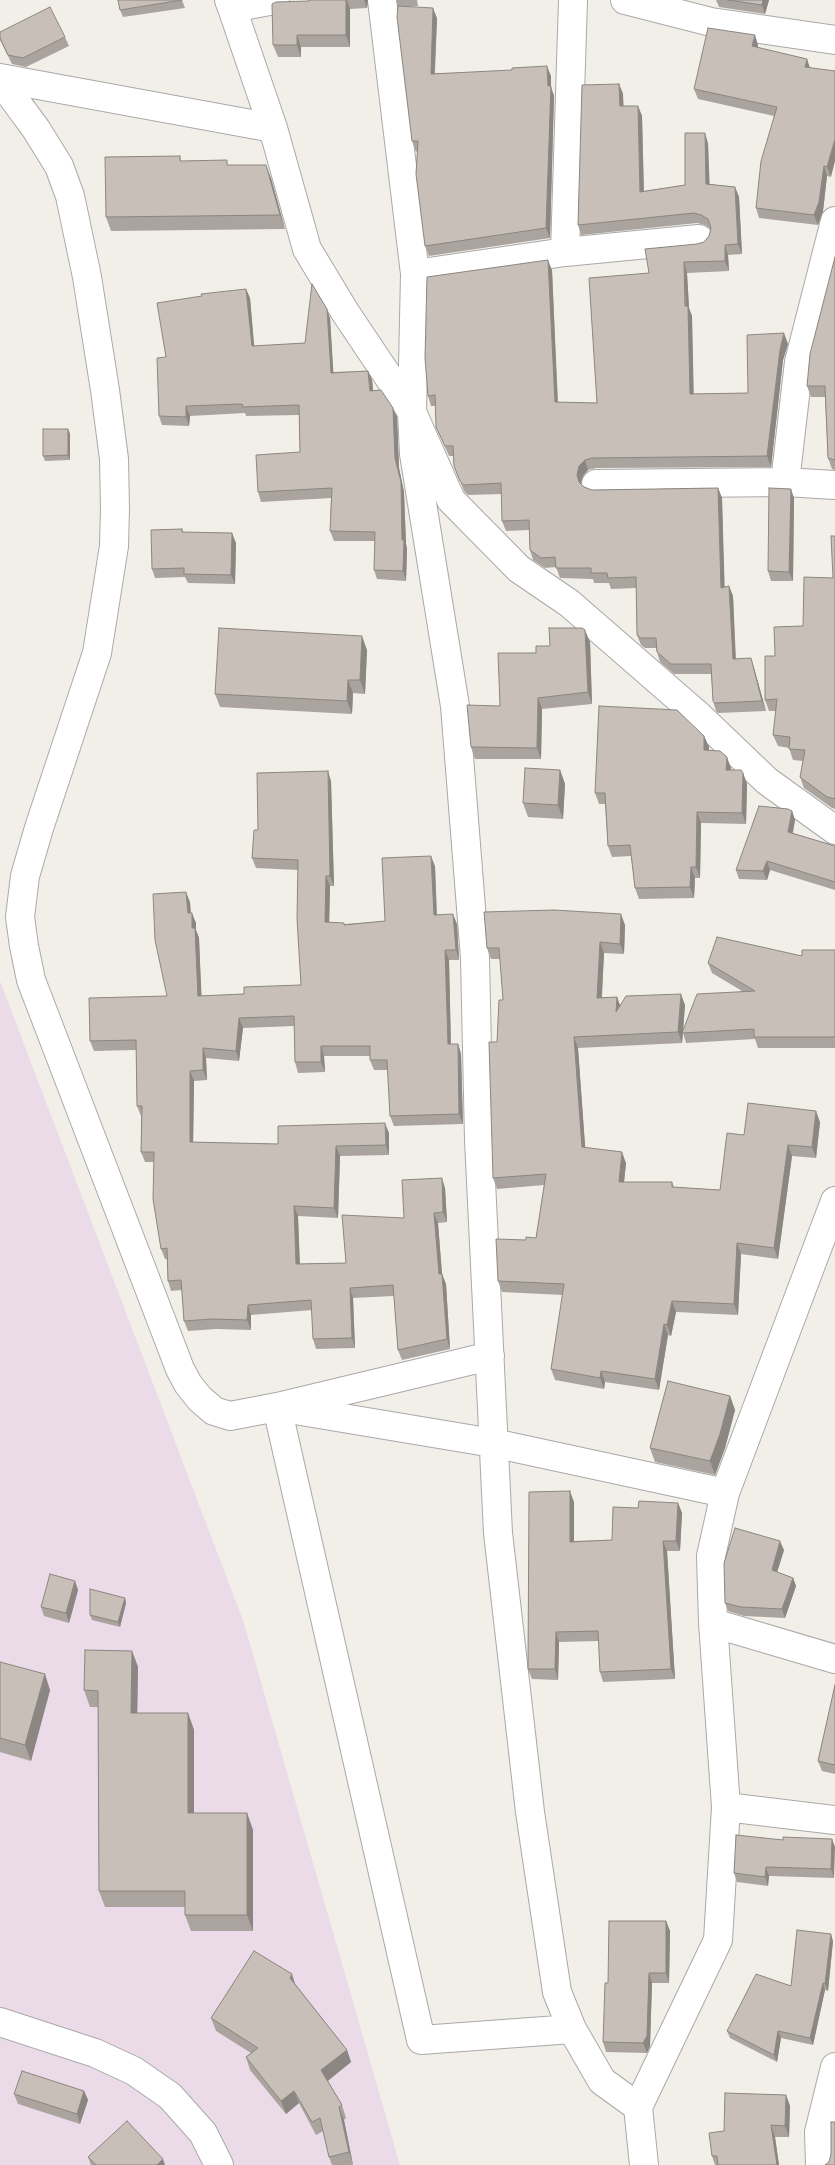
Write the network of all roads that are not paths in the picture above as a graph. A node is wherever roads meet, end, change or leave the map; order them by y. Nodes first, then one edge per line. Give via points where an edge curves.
1 (275, 0) edge
2 (382, 0) edge
3 (573, 0) edge
4 (625, 0) edge
5 (230, 4) edge
6 (713, 11) edge
7 (835, 40) edge
8 (0, 79) edge
9 (273, 128) junction
10 (835, 221) edge
11 (699, 239) dead end
12 (565, 252) junction
13 (415, 274) junction
14 (412, 412) junction
15 (785, 482) junction
16 (596, 484) dead end
17 (835, 485) edge
18 (835, 830) edge
19 (10, 913) edge
20 (835, 1201) edge
21 (490, 1356) junction
22 (278, 1407) junction
23 (493, 1442) junction
24 (725, 1493) junction
25 (713, 1623) junction
26 (835, 1658) edge
27 (726, 1807) junction
28 (835, 1820) edge
29 (0, 2022) edge
30 (572, 2029) junction
31 (835, 2067) edge
32 (638, 2107) junction
33 (219, 2165) edge
34 (644, 2165) edge
35 (820, 2165) edge

1 - 5 street
2 - 13 street
3 - 12 street
4 - 6 street
5 - 9 street
6 - 7 street
8 - 9 street
8 - 19 street via 59,166 70,196 105,390 114,459 115,509 114,546 97,653
9 - 14 street via 307,249
10 - 15 street via 798,362
11 - 12 street
12 - 13 street
13 - 14 street
14 - 18 street via 451,500 519,569 568,603 699,716 767,781
14 - 21 street via 414,454 455,706 475,958 479,1140
15 - 16 street
15 - 17 street
19 - 22 street via 31,980 188,1384 214,1411 230,1416
20 - 24 street
21 - 22 street
21 - 23 street
22 - 23 street
22 - 30 street via 421,2040
23 - 24 street
23 - 30 street via 498,1533 530,1812 557,1992
24 - 25 street via 711,1556
25 - 26 street
25 - 27 street
27 - 28 street
27 - 32 street via 718,1940
29 - 33 street via 95,2053 134,2071 176,2102 203,2133
30 - 32 street via 602,2081
31 - 35 street via 820,2132
32 - 34 street

